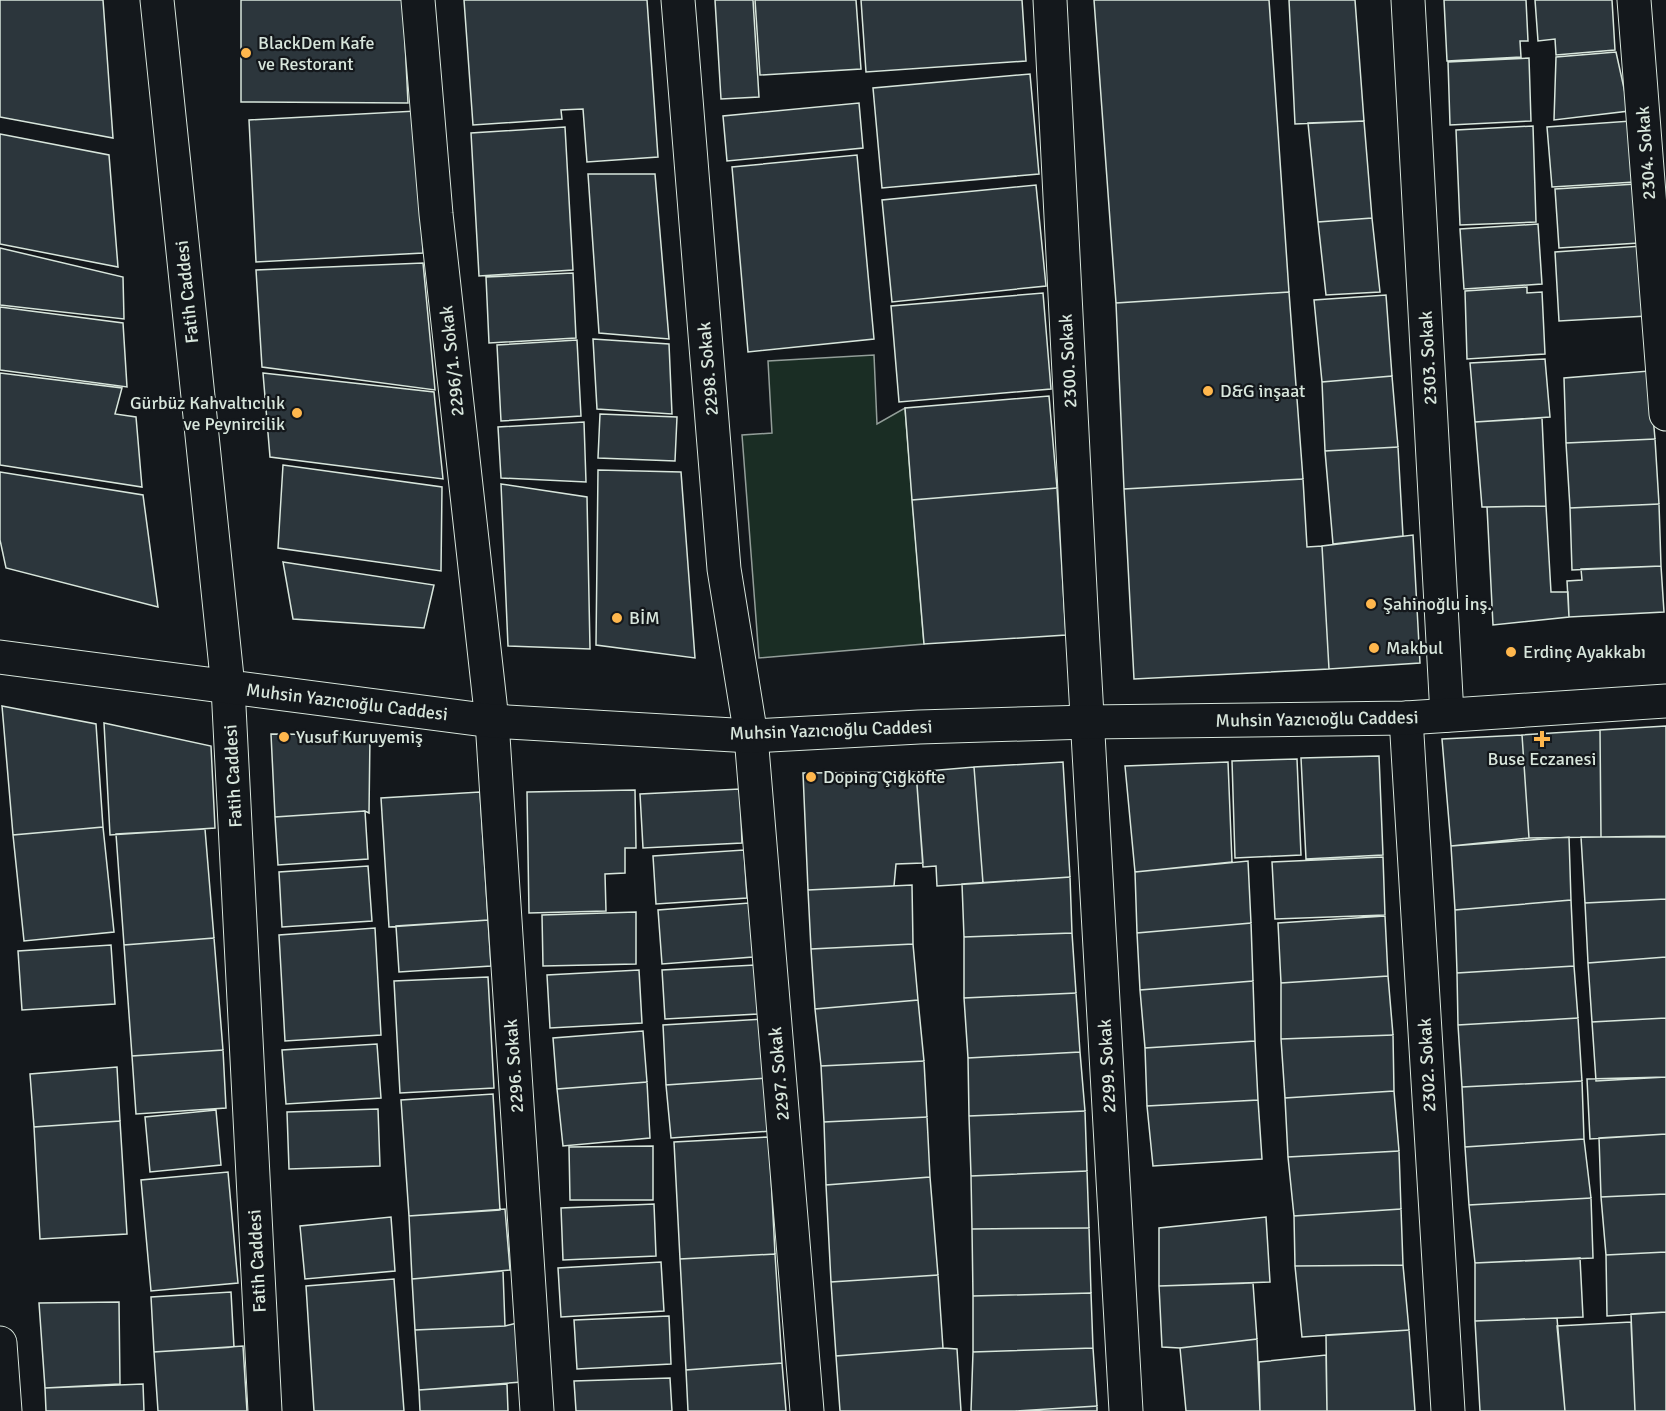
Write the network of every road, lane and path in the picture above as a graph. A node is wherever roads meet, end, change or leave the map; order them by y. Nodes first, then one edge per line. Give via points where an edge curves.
1 (157, 0) edge
2 (418, 0) edge
3 (678, 0) edge
4 (1050, 0) edge
5 (1408, 0) edge
6 (1634, 0) edge
7 (1666, 414) edge
8 (0, 657) edge
9 (228, 687) junction
10 (1666, 701) edge
11 (1447, 715) junction
12 (1406, 718) junction
13 (492, 721) junction
14 (1088, 722) junction
15 (751, 736) junction
16 (0, 1343) edge
17 (4, 1411) edge
18 (265, 1411) edge
19 (537, 1411) edge
20 (807, 1411) edge
21 (1126, 1411) edge
22 (1448, 1411) edge

1 - 9 street, Fatih Caddesi
2 - 13 street, 2296/1. Sokak via 436,214
3 - 15 street, 2298. Sokak via 724,569
4 - 14 street, 2300. Sokak
5 - 11 street, 2303. Sokak
6 - 7 street, 2304. Sokak
8 - 9 street, Muhsin Yazıcıoğlu Caddesi
9 - 13 street, Muhsin Yazıcıoğlu Caddesi
9 - 18 street, Fatih Caddesi
10 - 11 street, Muhsin Yazıcıoğlu Caddesi
11 - 12 street, Muhsin Yazıcıoğlu Caddesi
12 - 14 street, Muhsin Yazıcıoğlu Caddesi
12 - 22 street, 2302. Sokak
13 - 15 street, Muhsin Yazıcıoğlu Caddesi
13 - 19 street, 2296. Sokak
14 - 15 street, Muhsin Yazıcıoğlu Caddesi
14 - 21 street, 2299. Sokak
15 - 20 street, 2297. Sokak
16 - 17 street

